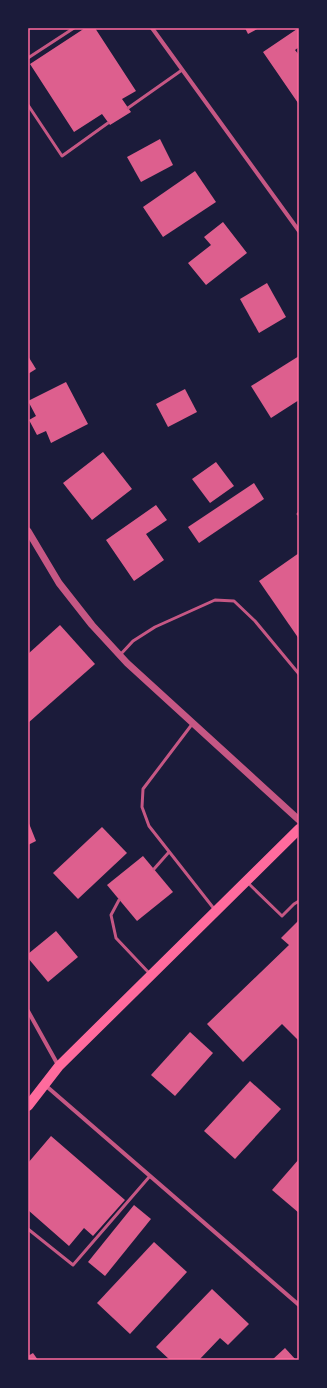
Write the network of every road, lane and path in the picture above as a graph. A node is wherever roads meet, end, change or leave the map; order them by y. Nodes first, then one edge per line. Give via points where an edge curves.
1 (74, 28) edge
2 (152, 28) edge
3 (28, 58) edge
4 (182, 70) junction
5 (28, 105) edge
6 (128, 108) dead end
7 (108, 123) dead end
8 (299, 231) edge
9 (28, 531) edge
10 (120, 655) junction
11 (299, 674) edge
12 (193, 723) junction
13 (299, 820) edge
14 (299, 829) edge
15 (169, 852) junction
16 (154, 869) dead end
17 (246, 881) junction
18 (119, 900) dead end
19 (299, 901) edge
20 (216, 911) junction
21 (151, 975) junction
22 (28, 1012) edge
23 (59, 1066) junction
24 (44, 1085) junction
25 (28, 1106) edge
26 (150, 1176) junction
27 (28, 1229) edge
28 (299, 1305) edge

1 - 3 lane
2 - 4 street
4 - 6 lane
4 - 8 street
5 - 7 lane via 62,156
9 - 10 street via 59,583
10 - 11 lane via 133,642 155,627 215,600 234,601 255,621
10 - 12 street
12 - 13 street
12 - 15 lane via 143,789 142,807 149,826
14 - 17 main road
15 - 16 lane
15 - 20 lane
17 - 19 lane via 282,916
17 - 20 main road
18 - 21 lane via 111,915 116,938
20 - 21 main road
21 - 23 main road
22 - 23 street
23 - 24 main road
24 - 25 main road
24 - 26 street
26 - 27 lane via 73,1266
26 - 28 street

